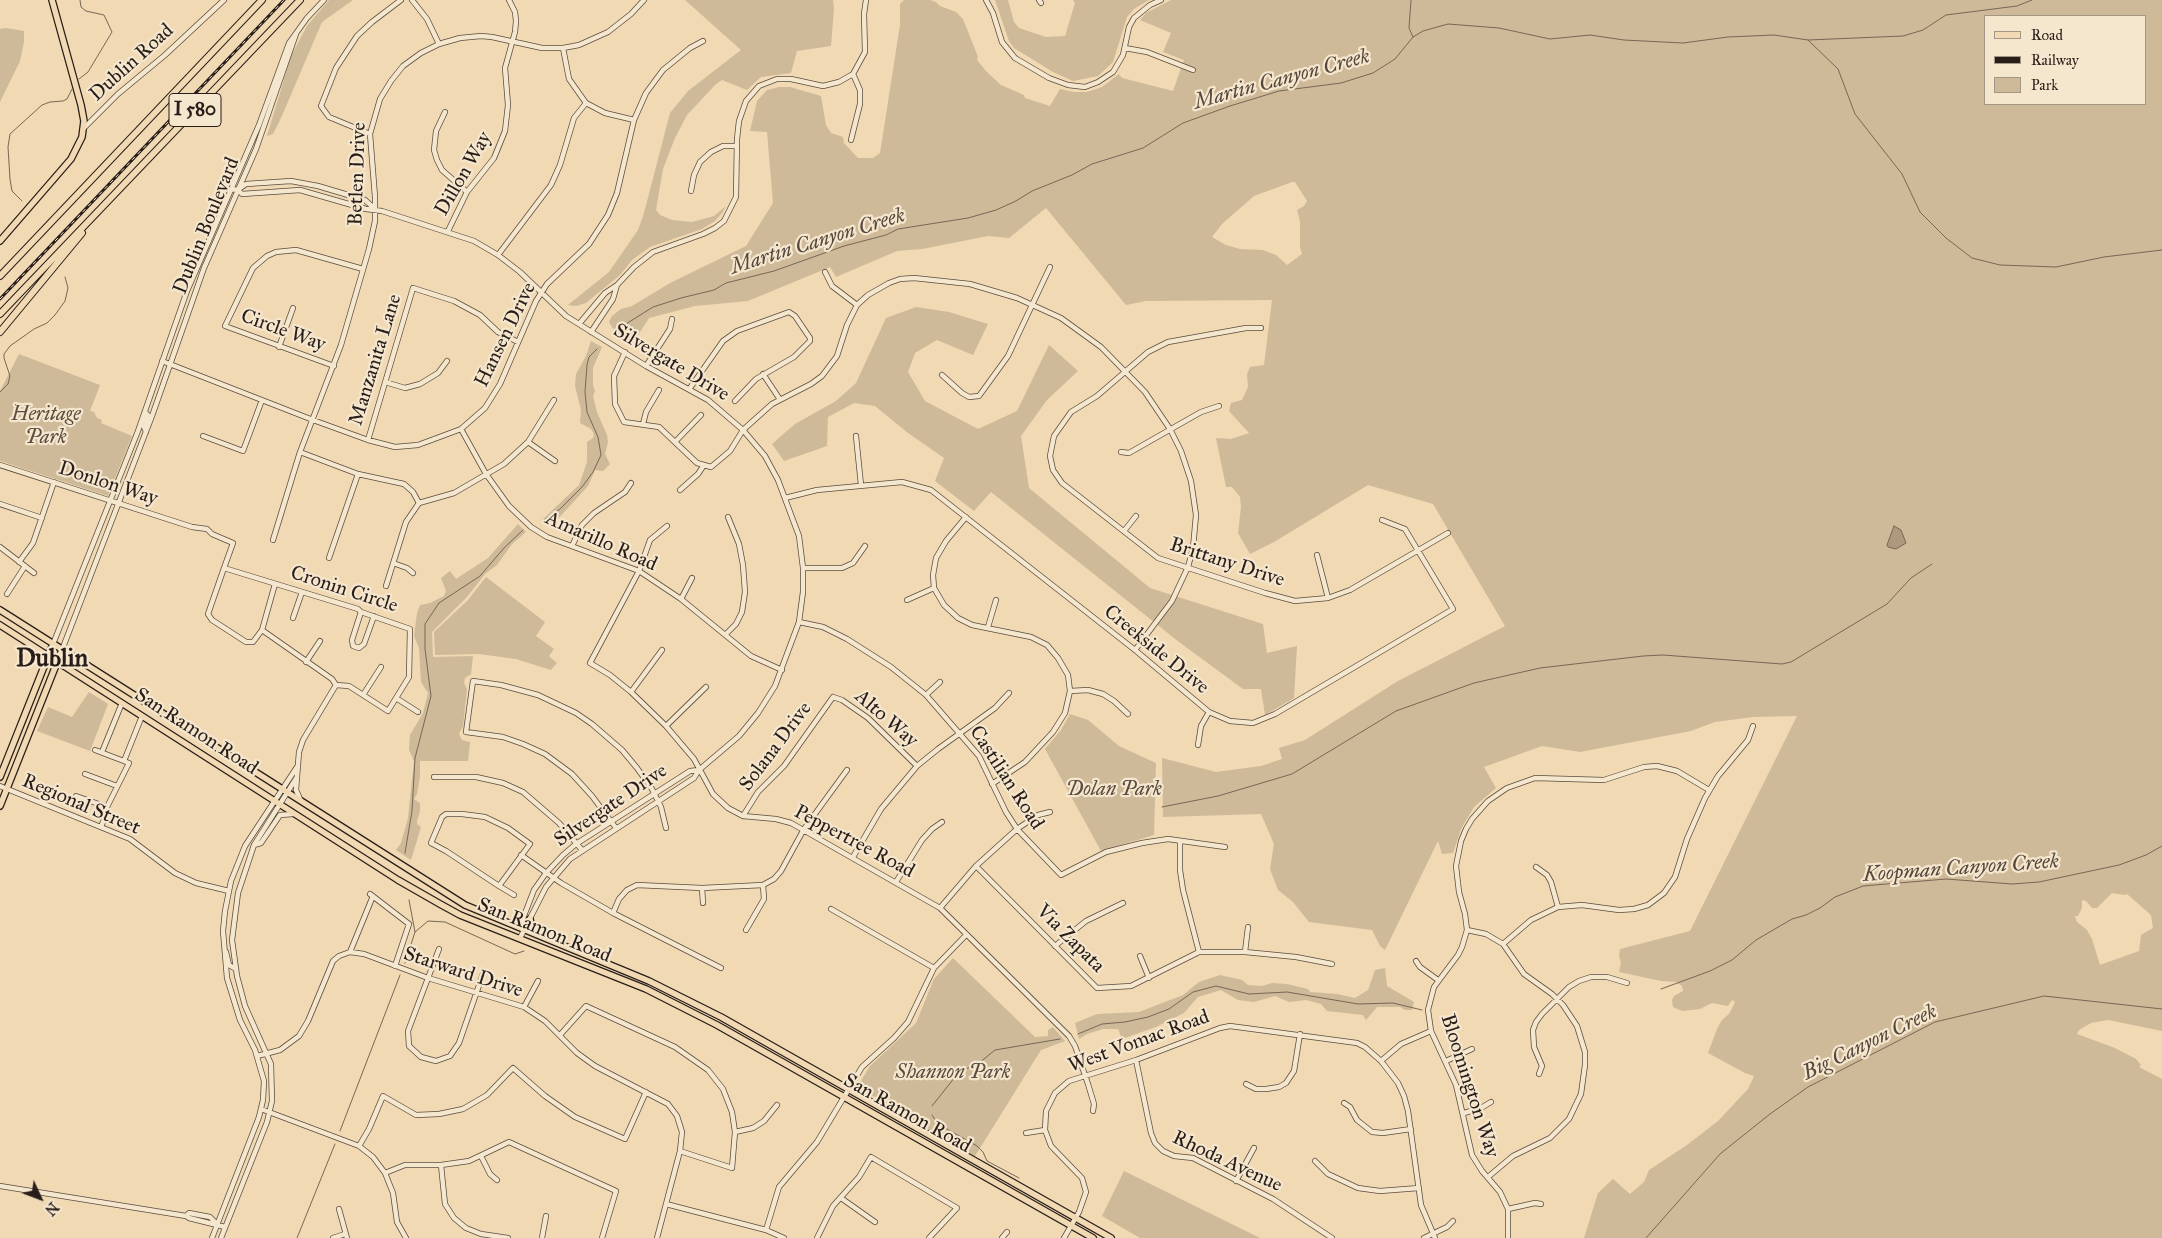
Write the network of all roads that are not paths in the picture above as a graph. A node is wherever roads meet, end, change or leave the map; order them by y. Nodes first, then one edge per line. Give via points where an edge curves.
1 (52, 0) edge
2 (224, 0) edge
3 (262, 0) edge
4 (300, 0) edge
5 (324, 0) edge
6 (401, 0) edge
7 (412, 0) edge
8 (509, 0) edge
9 (866, 0) edge
10 (986, 0) edge
11 (1161, 0) edge
12 (642, 1) edge
13 (296, 33) junction
14 (703, 41) dead end
15 (512, 42) junction
16 (439, 44) junction
17 (563, 48) junction
18 (1125, 48) junction
19 (1194, 70) dead end
20 (853, 74) junction
21 (586, 103) junction
22 (445, 112) dead end
23 (634, 120) junction
24 (83, 129) junction
25 (370, 134) junction
26 (851, 140) dead end
27 (736, 146) junction
28 (231, 189) junction
29 (238, 190) junction
30 (691, 190) dead end
31 (467, 192) junction
32 (375, 209) junction
33 (90, 221) junction
34 (448, 232) junction
35 (0, 240) edge
36 (498, 255) junction
37 (1050, 267) dead end
38 (363, 269) junction
39 (825, 272) dead end
40 (0, 276) edge
41 (618, 286) junction
42 (542, 293) junction
43 (857, 305) junction
44 (1034, 305) junction
45 (293, 308) dead end
46 (0, 314) edge
47 (672, 319) dead end
48 (579, 324) junction
49 (1261, 328) dead end
50 (0, 332) edge
51 (591, 332) junction
52 (518, 342) junction
53 (279, 346) junction
54 (624, 352) junction
55 (162, 361) junction
56 (448, 361) dead end
57 (171, 364) junction
58 (334, 366) junction
59 (646, 366) junction
60 (1127, 371) junction
61 (763, 374) junction
62 (942, 375) dead end
63 (385, 382) junction
64 (690, 388) junction
65 (659, 390) dead end
66 (779, 398) junction
67 (262, 400) junction
68 (554, 400) dead end
69 (735, 401) dead end
70 (1219, 406) dead end
71 (145, 412) junction
72 (701, 415) dead end
73 (313, 420) junction
74 (643, 424) junction
75 (461, 429) junction
76 (1170, 429) junction
77 (743, 430) junction
78 (146, 432) junction
79 (203, 436) dead end
80 (856, 436) dead end
81 (368, 440) junction
82 (528, 442) junction
83 (675, 442) junction
84 (300, 452) junction
85 (1121, 452) dead end
86 (555, 461) dead end
87 (0, 465) edge
88 (704, 465) junction
89 (358, 474) junction
90 (486, 474) junction
91 (54, 482) junction
92 (631, 483) dead end
93 (861, 485) junction
94 (680, 490) dead end
95 (785, 498) junction
96 (111, 500) junction
97 (118, 503) junction
98 (419, 503) junction
99 (0, 504) edge
100 (1136, 516) dead end
101 (728, 517) dead end
102 (42, 518) junction
103 (966, 518) junction
104 (1382, 520) dead end
105 (667, 526) dead end
106 (1124, 531) junction
107 (1448, 534) dead end
108 (273, 540) dead end
109 (572, 546) junction
110 (865, 546) dead end
111 (0, 547) edge
112 (1418, 551) junction
113 (1317, 555) dead end
114 (329, 558) dead end
115 (20, 562) junction
116 (393, 563) junction
117 (25, 566) junction
118 (1188, 567) junction
119 (224, 568) junction
120 (803, 568) junction
121 (639, 571) junction
122 (34, 573) dead end
123 (413, 574) dead end
124 (692, 578) dead end
125 (275, 584) junction
126 (386, 586) dead end
127 (934, 588) junction
128 (302, 592) junction
129 (7, 594) dead end
130 (1328, 598) junction
131 (681, 599) junction
132 (906, 600) dead end
133 (996, 600) dead end
134 (0, 610) edge
135 (361, 612) junction
136 (374, 616) junction
137 (293, 618) dead end
138 (799, 622) junction
139 (0, 625) edge
140 (988, 627) junction
141 (262, 630) junction
142 (725, 635) junction
143 (320, 641) dead end
144 (53, 644) junction
145 (62, 650) junction
146 (662, 650) dead end
147 (1135, 650) junction
148 (48, 656) junction
149 (57, 662) junction
150 (306, 662) junction
151 (381, 667) dead end
152 (782, 670) junction
153 (940, 682) dead end
154 (336, 685) junction
155 (706, 687) dead end
156 (832, 691) dead end
157 (1070, 691) junction
158 (631, 692) junction
159 (1009, 694) dead end
160 (363, 695) junction
161 (926, 696) junction
162 (834, 697) junction
163 (396, 698) junction
164 (122, 703) junction
165 (418, 712) dead end
166 (1210, 712) junction
167 (1128, 714) dead end
168 (142, 716) junction
169 (666, 726) junction
170 (1752, 726) dead end
171 (960, 733) junction
172 (1198, 745) dead end
173 (95, 750) dead end
174 (102, 752) junction
175 (124, 761) junction
176 (917, 766) junction
177 (297, 768) junction
178 (699, 770) junction
179 (847, 770) dead end
180 (85, 774) dead end
181 (0, 777) edge
182 (297, 777) junction
183 (434, 777) dead end
184 (992, 784) junction
185 (0, 786) edge
186 (117, 786) junction
187 (7, 789) junction
188 (1709, 790) junction
189 (284, 792) junction
190 (654, 794) junction
191 (76, 796) dead end
192 (658, 801) junction
193 (277, 802) junction
194 (301, 803) junction
195 (0, 806) edge
196 (107, 807) junction
197 (1050, 812) dead end
198 (294, 814) junction
199 (743, 816) junction
200 (611, 821) junction
201 (942, 822) dead end
202 (101, 827) junction
203 (616, 828) junction
204 (666, 828) dead end
205 (804, 829) junction
206 (1017, 829) junction
207 (1180, 841) junction
208 (576, 844) junction
209 (254, 845) junction
210 (1225, 847) dead end
211 (582, 850) junction
212 (521, 855) junction
213 (853, 857) junction
214 (976, 866) junction
215 (1536, 867) dead end
216 (546, 873) junction
217 (553, 878) junction
218 (896, 882) junction
219 (763, 885) junction
220 (499, 886) junction
221 (702, 888) junction
222 (229, 891) junction
223 (514, 895) dead end
224 (703, 903) dead end
225 (1123, 903) dead end
226 (1558, 907) junction
227 (940, 908) junction
228 (832, 909) dead end
229 (613, 913) junction
230 (530, 919) junction
231 (1248, 927) dead end
232 (523, 930) junction
233 (746, 930) dead end
234 (1467, 930) junction
235 (536, 934) junction
236 (966, 935) junction
237 (520, 938) junction
238 (1503, 944) junction
239 (223, 946) junction
240 (1055, 946) junction
241 (439, 949) dead end
242 (350, 952) junction
243 (1199, 952) junction
244 (1245, 952) junction
245 (1140, 956) dead end
246 (1416, 961) dead end
247 (1332, 964) dead end
248 (395, 966) junction
249 (721, 968) dead end
250 (934, 968) junction
251 (236, 969) junction
252 (484, 971) dead end
253 (428, 978) junction
254 (1149, 978) junction
255 (1438, 980) junction
256 (538, 981) dead end
257 (1627, 983) dead end
258 (475, 994) junction
259 (1557, 999) junction
260 (524, 1007) junction
261 (1431, 1031) junction
262 (1300, 1034) junction
263 (560, 1036) junction
264 (1472, 1049) dead end
265 (267, 1054) junction
266 (257, 1056) junction
267 (1136, 1060) junction
268 (1382, 1061) junction
269 (1446, 1061) junction
270 (1539, 1074) dead end
271 (1085, 1076) junction
272 (1246, 1084) dead end
273 (847, 1090) junction
274 (646, 1092) junction
275 (843, 1097) junction
276 (1344, 1102) dead end
277 (1491, 1102) dead end
278 (777, 1105) dead end
279 (260, 1109) junction
280 (1093, 1111) dead end
281 (269, 1112) junction
282 (1464, 1113) junction
283 (1411, 1129) junction
284 (1045, 1130) junction
285 (735, 1132) junction
286 (1026, 1133) dead end
287 (359, 1146) junction
288 (1254, 1148) dead end
289 (680, 1151) junction
290 (481, 1156) junction
291 (1315, 1161) dead end
292 (441, 1165) junction
293 (385, 1173) junction
294 (1488, 1177) junction
295 (497, 1180) dead end
296 (1236, 1181) junction
297 (0, 1186) edge
298 (1419, 1188) junction
299 (841, 1198) junction
300 (666, 1204) junction
301 (1541, 1204) dead end
302 (339, 1209) dead end
303 (1508, 1209) junction
304 (546, 1216) dead end
305 (1076, 1218) junction
306 (1453, 1221) dead end
307 (876, 1222) dead end
308 (217, 1224) junction
309 (1071, 1226) junction
310 (225, 1227) junction
311 (766, 1230) junction
312 (1007, 1232) dead end
313 (346, 1236) edge
314 (1434, 1236) edge
315 (212, 1238) edge
316 (221, 1238) edge
317 (334, 1238) edge
318 (406, 1238) edge
319 (508, 1238) edge
320 (542, 1238) edge
321 (602, 1238) edge
322 (657, 1238) edge
323 (784, 1238) edge
324 (817, 1238) edge
325 (928, 1238) edge
326 (1002, 1238) edge
327 (1064, 1238) edge
328 (1093, 1238) edge
329 (1111, 1238) edge
330 (1332, 1238) edge
331 (1424, 1238) edge
332 (1508, 1238) edge

1 - 24 main road via 81,105
2 - 24 street, Dublin Road
3 - 40 highway, I 580
4 - 33 highway, I 580
5 - 13 street, Dublin Boulevard
6 - 25 street via 357,36 336,68 320,106 329,117
7 - 16 street via 427,19
8 - 15 street, Dillon Way via 516,22
9 - 20 street via 865,52
10 - 18 street via 1002,42 1015,58 1068,85 1085,87 1103,79 1117,66
11 - 18 street via 1134,18
12 - 17 street, Betlen Drive via 608,32 596,39
13 - 28 street, Dublin Boulevard via 289,43
13 - 29 street, Dublin Boulevard via 267,120
14 - 23 street, Hansen Drive via 690,48 654,80
15 - 16 street, Betlen Drive via 481,36
15 - 17 street, Betlen Drive
15 - 31 street, Dillon Way via 505,68 508,104 501,143 489,166
16 - 25 street, Betlen Drive via 412,59 391,81 380,99
17 - 21 street via 569,79
18 - 19 street via 1147,52
20 - 26 street via 860,90 860,104
20 - 27 street via 828,86 782,78 760,86 744,105
21 - 23 street via 605,113
21 - 36 street via 574,118 551,186
22 - 31 street via 434,140 437,160 442,170
23 - 42 street, Hansen Drive via 617,193 608,215 589,244 557,272
24 - 35 main road via 74,156
25 - 32 street, Betlen Drive
27 - 30 street via 723,146 700,162
27 - 41 street via 736,197 724,221 703,234 653,252
28 - 29 street, Silvergate Drive
28 - 55 street, Dublin Boulevard via 187,291
29 - 32 street, Silvergate Drive via 242,194 300,190
29 - 32 street, Silvergate Drive via 246,184 291,181 365,200
29 - 57 street, Dublin Boulevard via 204,268
31 - 34 street, Dillon Way
32 - 34 street, Silvergate Drive
32 - 38 street, Betlen Drive
33 - 46 highway, I 580
33 - 50 highway via 69,251
34 - 36 street, Silvergate Drive
36 - 42 street, Silvergate Drive
37 - 44 street
38 - 53 street, Circle Way via 296,250 276,252 259,261 249,274 224,326
38 - 58 street, Betlen Drive
39 - 43 street via 832,286
41 - 48 street via 605,293
41 - 51 street
42 - 48 street, Silvergate Drive
42 - 52 street, Hansen Drive
43 - 44 street via 880,287 900,279 914,278 970,284
43 - 66 street via 837,356 826,371 811,384
44 - 60 street via 1085,334
44 - 62 street via 1008,356 979,396 969,397
45 - 53 street
47 - 59 street via 670,329
48 - 51 street, Silvergate Drive
49 - 60 street, Brittany Drive via 1168,342 1148,352
51 - 54 street, Silvergate Drive
52 - 63 street, Manzanita Lane via 454,301 413,288
52 - 75 street, Hansen Drive via 500,384 485,408
53 - 58 street, Circle Way
54 - 59 street, Silvergate Drive
54 - 74 street via 614,376 615,404 624,422
55 - 57 street, Hansen Drive
55 - 71 street, Dublin Boulevard
56 - 63 street via 438,373 420,384 405,388
57 - 67 street, Hansen Drive
57 - 78 street, Dublin Boulevard
58 - 73 street, Betlen Drive
59 - 64 street, Silvergate Drive
60 - 76 street
60 - 106 street, Brittany Drive via 1071,412 1054,436 1050,456 1053,470 1062,483
61 - 64 street via 794,357 810,342 795,316 789,312 737,332 723,341
61 - 66 street
61 - 69 street
63 - 81 street, Manzanita Lane
64 - 77 street, Silvergate Drive
65 - 74 street
66 - 77 street
67 - 73 street, Hansen Drive
67 - 79 street via 243,451
68 - 82 street
70 - 76 street
71 - 78 street, Dublin Boulevard via 148,415 144,427
71 - 96 street, Dublin Boulevard
72 - 83 street
73 - 81 street, Hansen Drive
73 - 84 street, Betlen Drive
74 - 83 street via 659,427
75 - 81 street, Hansen Drive via 418,445 395,447
75 - 90 street, Amarillo Road
76 - 85 street via 1129,453
76 - 118 street via 1186,464 1194,498 1194,533
77 - 88 street via 730,451 711,467
77 - 95 street, Silvergate Drive via 765,456
78 - 97 street, Dublin Boulevard
80 - 93 street
82 - 86 street
82 - 90 street via 504,464
83 - 88 street via 697,463
84 - 89 street
84 - 108 street, Betlen Drive
87 - 91 street, Donlon Way
88 - 94 street
89 - 98 street via 404,484
89 - 114 street
90 - 98 street via 454,493
90 - 109 street, Amarillo Road via 509,506 531,527
91 - 96 street, Donlon Way
91 - 102 street
92 - 109 street via 625,492 582,525
93 - 95 street, Creekside Drive
93 - 103 street, Creekside Drive via 902,482 931,490
95 - 120 street, Silvergate Drive via 799,536
96 - 97 street, Donlon Way
96 - 144 street, Dublin Boulevard
97 - 119 street, Donlon Way via 207,529 233,543
97 - 145 street, Dublin Boulevard
98 - 116 street via 406,522
99 - 102 street
100 - 106 street
101 - 142 street via 739,544 745,592 742,612
102 - 115 street via 33,543
103 - 127 street via 936,558
103 - 147 street, Creekside Drive
104 - 112 street via 1405,529
105 - 121 street via 650,540
106 - 118 street, Brittany Drive via 1158,558
107 - 112 street, Brittany Drive
109 - 121 street, Amarillo Road
110 - 120 street via 854,563 842,568
111 - 115 street
112 - 130 street, Brittany Drive via 1350,590
112 - 166 street, Creekside Drive via 1453,609 1275,714 1253,723 1230,721
113 - 130 street
115 - 117 street
116 - 123 street
116 - 126 street
117 - 122 street
117 - 129 street
118 - 130 street, Brittany Drive via 1281,598 1296,601
118 - 147 street via 1172,601
119 - 125 street, Cronin Circle
119 - 141 street via 208,614 246,642 253,642
120 - 138 street, Silvergate Drive
121 - 131 street, Amarillo Road
121 - 158 street, Peppertree Road via 590,663
124 - 131 street
125 - 128 street, Cronin Circle
125 - 141 street
127 - 132 street
127 - 140 street via 944,605 958,618 972,625
128 - 135 street, Cronin Circle
128 - 137 street
131 - 142 street, Amarillo Road
133 - 140 street
134 - 144 main road, San Ramon Road
135 - 136 street, Cronin Circle
135 - 136 street via 352,640 353,646 359,648 364,644
136 - 163 street, Cronin Circle via 410,629 409,677
138 - 152 street, Silvergate Drive
138 - 161 street, Castilian Road via 823,627 847,639 891,667
139 - 148 main road, San Ramon Road
140 - 157 street via 1047,644 1068,676
141 - 150 street
142 - 152 street, Amarillo Road via 751,656
143 - 150 street
144 - 145 main road, San Ramon Road
144 - 148 main road, Dublin Boulevard
145 - 149 main road, Dublin Boulevard
145 - 189 main road, San Ramon Road
146 - 158 street
147 - 166 street, Creekside Drive
148 - 149 main road, San Ramon Road
148 - 181 main road, Dublin Boulevard
149 - 164 main road, San Ramon Road
149 - 187 main road, Dublin Boulevard
150 - 154 street
151 - 160 street
152 - 178 street, Silvergate Drive via 767,700 748,726
153 - 161 street
154 - 160 street via 349,686
154 - 177 street via 303,740
155 - 169 street
156 - 162 street
157 - 167 street via 1088,690 1103,694
157 - 184 street via 1065,713 1053,732 1025,762
158 - 169 street, Peppertree Road
159 - 171 street
160 - 163 street via 388,711
161 - 171 street, Castilian Road
162 - 176 street, Alto Way via 868,718
162 - 199 street, Solana Drive via 784,766 758,792
163 - 165 street
164 - 168 main road, San Ramon Road
164 - 174 street
166 - 172 street via 1202,726
168 - 175 street
168 - 193 main road, San Ramon Road
169 - 178 street, Peppertree Road
170 - 188 street via 1748,740
171 - 176 street
171 - 184 street, Castilian Road via 978,756
173 - 174 street
174 - 175 street
175 - 186 street via 129,763
176 - 213 street via 881,809
177 - 182 street
177 - 189 street
178 - 190 street, Silvergate Drive via 690,771
178 - 192 street, Silvergate Drive via 694,778
178 - 199 street, Peppertree Road via 713,794
179 - 205 street
180 - 186 street
182 - 189 street
182 - 194 street via 296,790
183 - 208 street via 476,777 504,783 523,792 543,808
184 - 206 street, Castilian Road
185 - 187 street, Regional Street
186 - 196 street
187 - 195 main road, Dublin Boulevard
187 - 202 street, Regional Street
188 - 226 street via 1687,839 1675,877 1657,900 1634,909 1582,905
188 - 234 street, Bloomington Way via 1677,771 1657,766 1604,780 1534,778 1507,788 1472,818 1461,841 1456,866
189 - 193 street
189 - 194 main road, San Ramon Road
190 - 192 street
190 - 200 street, Silvergate Drive
190 - 200 street via 630,758 576,713 538,695 473,681 466,732 503,737 545,754 572,774
191 - 196 street
192 - 203 street, Silvergate Drive
192 - 204 street
193 - 198 main road, San Ramon Road
193 - 209 street
193 - 222 street via 246,846
194 - 232 main road, San Ramon Road via 456,900
196 - 202 street
197 - 206 street via 1038,815
198 - 209 street via 280,815 261,843
198 - 237 main road, San Ramon Road via 460,915
199 - 205 street, Peppertree Road via 776,819
200 - 203 street
200 - 208 street, Silvergate Drive
201 - 218 street via 922,840
202 - 222 street, Regional Street via 130,839 175,873 196,883
203 - 211 street, Silvergate Drive
205 - 213 street, Peppertree Road
205 - 219 street via 781,871
206 - 207 street, Castilian Road via 1061,874 1106,852 1142,843
206 - 214 street
207 - 210 street
207 - 243 street via 1183,890
208 - 211 street
208 - 216 street, Silvergate Drive
209 - 251 street via 245,866 234,916 232,940
211 - 217 street, Silvergate Drive
212 - 216 street
212 - 220 street
212 - 220 street via 530,844 508,828 485,817 462,814 442,817 432,843
213 - 218 street, Peppertree Road
214 - 227 street
214 - 240 street, Via Zapata
215 - 226 street via 1551,882
216 - 217 street
216 - 232 street, Silvergate Drive via 531,898 522,921
217 - 229 street
217 - 230 street, Silvergate Drive
218 - 227 street, Peppertree Road
219 - 221 street
219 - 233 street via 764,899
220 - 223 street
221 - 224 street
221 - 229 street via 637,885 627,890
222 - 239 street
225 - 240 street via 1086,922
226 - 238 street via 1531,920
227 - 236 street, Peppertree Road
228 - 250 street
229 - 249 street
230 - 232 street, Silvergate Drive
230 - 235 main road, San Ramon Road
231 - 244 street
232 - 235 main road, San Ramon Road
232 - 237 street, Silvergate Drive
234 - 238 street via 1486,934
234 - 255 street, Bloomington Way via 1458,956
235 - 273 main road, San Ramon Road via 649,981 720,1017
236 - 250 street
236 - 271 street, Peppertree Road via 1069,1036
237 - 275 main road, San Ramon Road via 646,989 717,1025
238 - 259 street via 1524,974
239 - 251 street via 229,965
239 - 266 street via 230,991
240 - 254 street, Via Zapata via 1098,988 1131,986
241 - 253 street
242 - 248 street, Starward Drive
242 - 248 street via 372,895 409,924
242 - 265 street via 333,961 302,1032 284,1047
243 - 244 street, Via Zapata
243 - 254 street, Via Zapata
244 - 247 street, Via Zapata
245 - 254 street
246 - 255 street
248 - 253 street, Starward Drive
250 - 273 street via 908,1022 862,1066
251 - 265 street via 241,997
252 - 258 street
253 - 258 street, Starward Drive
253 - 258 street via 408,1031 409,1046 421,1057 436,1061 450,1056 459,1043
255 - 261 street, Bloomington Way via 1429,1003
256 - 260 street
257 - 259 street via 1607,977 1591,977 1569,987
258 - 260 street, Starward Drive
259 - 270 street via 1536,1022 1533,1030 1534,1048 1542,1066
259 - 294 street via 1577,1026 1585,1052 1584,1079 1576,1106 1560,1130 1541,1144 1513,1156
260 - 263 street, Starward Drive
261 - 268 street via 1401,1044
261 - 269 street, Bloomington Way
262 - 267 street, West Vomac Road via 1230,1026
262 - 268 street, West Vomac Road via 1357,1043
262 - 272 street via 1294,1071 1286,1083 1266,1089
263 - 274 street, Starward Drive via 595,1066
263 - 285 street via 586,1006 675,1047 708,1070 723,1089
264 - 269 street
265 - 266 street
265 - 281 street via 272,1084
266 - 279 street via 264,1080
267 - 271 street, West Vomac Road
267 - 296 street, Rhoda Avenue via 1155,1143 1163,1151 1193,1158
268 - 283 street, West Vomac Road via 1404,1096
269 - 282 street, Bloomington Way
271 - 280 street, Peppertree Road via 1094,1104
271 - 284 street, West Vomac Road via 1069,1081 1055,1093 1046,1111
273 - 275 street
273 - 305 main road, San Ramon Road
274 - 287 street via 625,1139 575,1117 513,1068 488,1095 463,1109 440,1114 416,1115 383,1096
274 - 289 street, Starward Drive via 668,1104 677,1116 682,1132
275 - 309 main road, San Ramon Road
275 - 311 street via 817,1142 779,1187
276 - 283 street via 1357,1120 1372,1132
277 - 282 street
278 - 285 street via 764,1121
279 - 281 street
279 - 308 street
281 - 287 street
281 - 310 street
282 - 294 street, Bloomington Way via 1474,1161
283 - 298 street, West Vomac Road
284 - 286 street
284 - 305 street via 1051,1146 1082,1178 1085,1186 1085,1199
285 - 289 street via 732,1168
287 - 293 street
288 - 296 street
289 - 300 street, Starward Drive
290 - 292 street
290 - 295 street
290 - 321 street via 510,1142 616,1192
291 - 298 street via 1328,1174 1358,1188 1380,1191
292 - 293 street via 405,1165
292 - 319 street via 445,1204 454,1218 481,1234
293 - 318 street via 393,1193 397,1222
294 - 303 street, Bloomington Way
296 - 330 street, Rhoda Avenue via 1273,1199
297 - 308 street via 186,1216 190,1213 210,1217
298 - 314 street, West Vomac Road via 1421,1205
299 - 307 street
299 - 324 street
299 - 325 street via 871,1157 957,1208
300 - 311 street
300 - 322 street, Starward Drive
301 - 303 street
302 - 313 street
303 - 332 street, Bloomington Way
304 - 320 street
305 - 309 street
305 - 329 main road, San Ramon Road
306 - 314 street
308 - 310 street
308 - 315 street
309 - 327 street
309 - 328 main road, San Ramon Road
310 - 316 street
311 - 323 street
312 - 326 street
313 - 317 street
314 - 331 street

